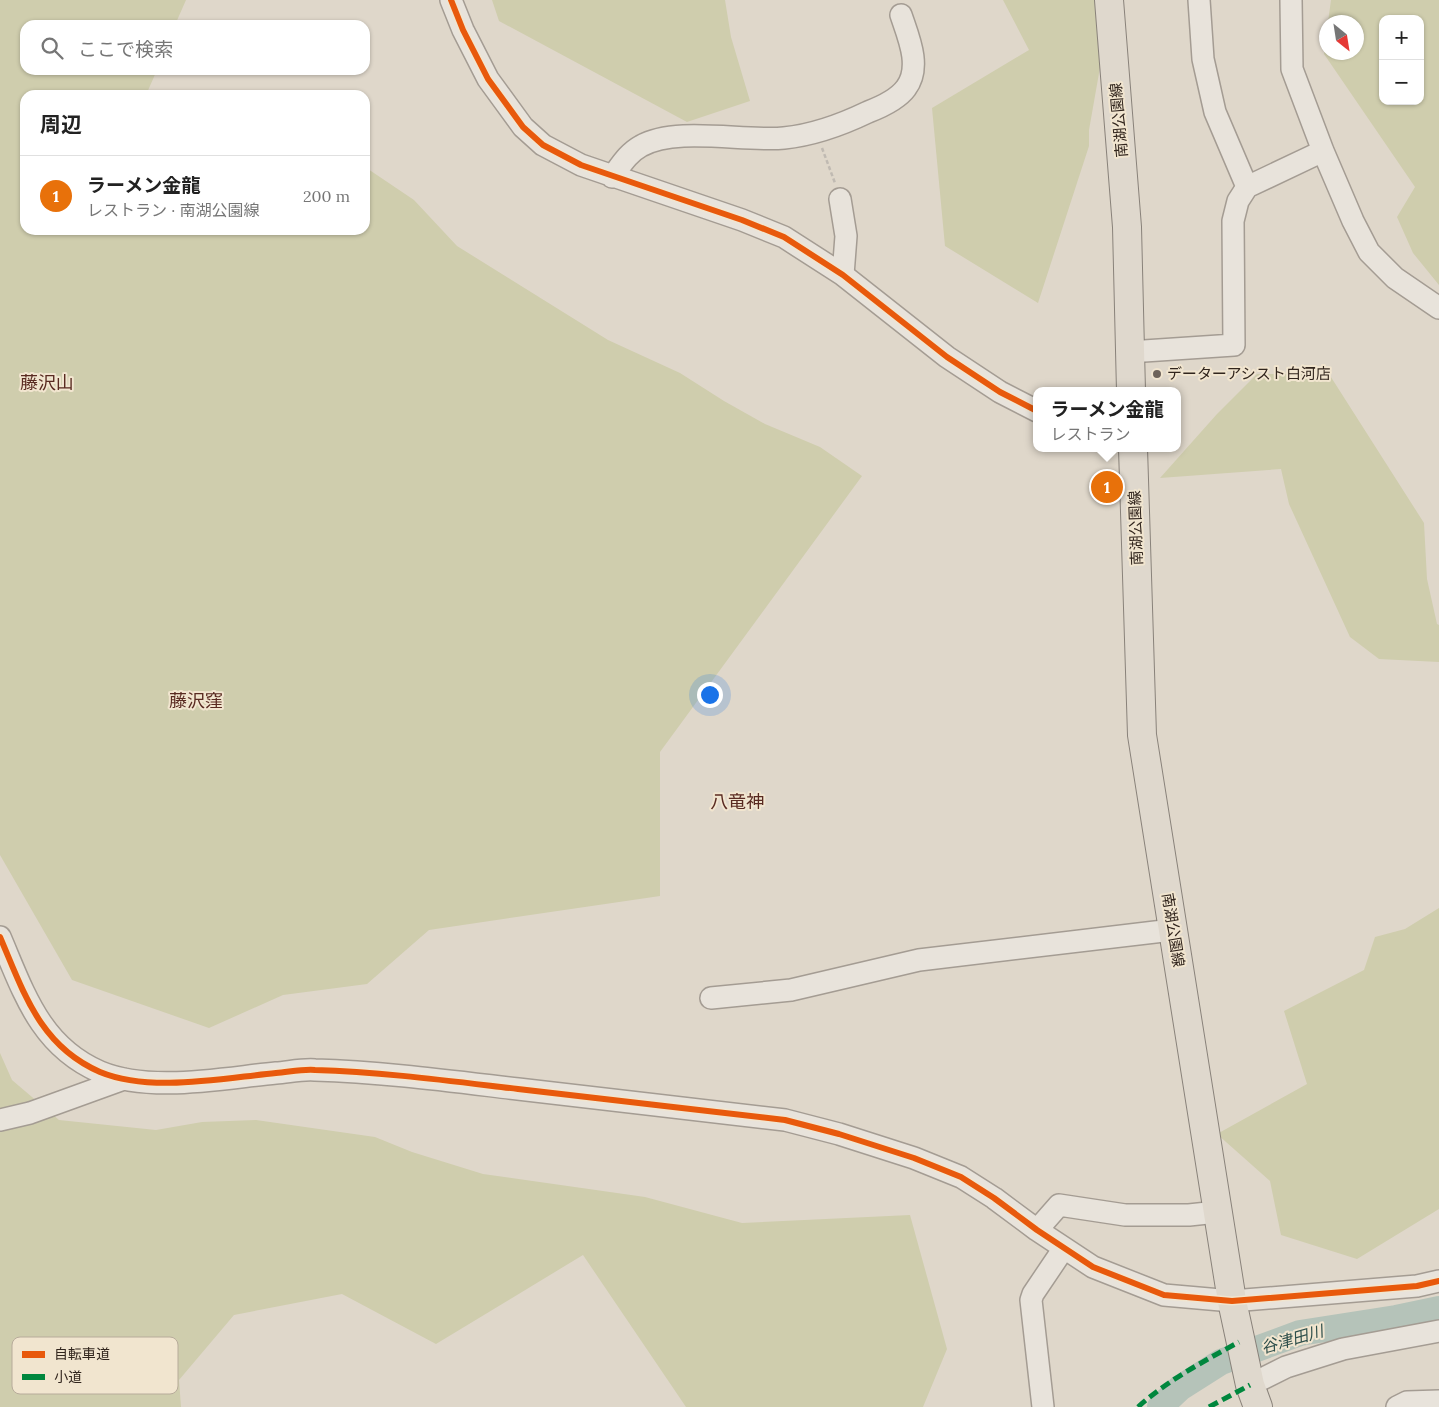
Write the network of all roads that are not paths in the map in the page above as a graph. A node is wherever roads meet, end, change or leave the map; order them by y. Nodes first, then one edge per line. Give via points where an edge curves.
1 (452, 0) edge
2 (1109, 0) edge
3 (1199, 0) edge
4 (1291, 0) edge
5 (901, 15) dead end
6 (1323, 151) junction
7 (612, 177) junction
8 (1247, 187) junction
9 (840, 199) road end
10 (842, 274) junction
11 (1439, 308) edge
12 (1130, 352) junction
13 (1131, 387) edge
14 (1033, 409) edge
15 (1133, 452) edge
16 (1172, 930) junction
17 (0, 937) edge
18 (710, 998) dead end
19 (124, 1079) junction
20 (0, 1120) edge
21 (1217, 1212) junction
22 (1036, 1230) junction
23 (1064, 1248) junction
24 (1439, 1282) edge
25 (1232, 1301) junction
26 (1439, 1331) edge
27 (1254, 1396) edge
28 (1439, 1401) edge
29 (1043, 1407) edge
30 (1397, 1407) edge

1 - 7 street via 488,79 523,127 559,155
2 - 12 main road, 南湖公園線 via 1127,227
3 - 8 street via 1203,59 1215,112
4 - 6 street via 1292,69
5 - 7 street via 910,45 911,79 906,89 884,105 816,132 783,138 682,136 656,140 627,156
6 - 8 street
6 - 11 street via 1369,252 1395,278
7 - 10 street via 784,237
8 - 12 street via 1238,201 1233,221 1234,345
9 - 10 street via 846,236
10 - 14 street via 948,356 1000,392
12 - 13 main road, 南湖公園線
15 - 16 main road, 南湖公園線 via 1142,735
16 - 18 street via 919,960 791,990
16 - 21 main road, 南湖公園線
17 - 19 street via 28,1003 46,1031 61,1048 88,1066
19 - 20 street via 30,1113
19 - 22 street via 153,1084 312,1069 387,1073 785,1120 914,1158 961,1177
21 - 22 street via 1125,1215 1059,1206
21 - 25 main road, 南湖公園線
22 - 23 street
23 - 25 street via 1093,1268 1164,1295
23 - 29 street via 1031,1300
24 - 25 street
25 - 27 main road, 南湖公園線
26 - 27 street via 1343,1349 1286,1367
28 - 30 street via 1407,1402

